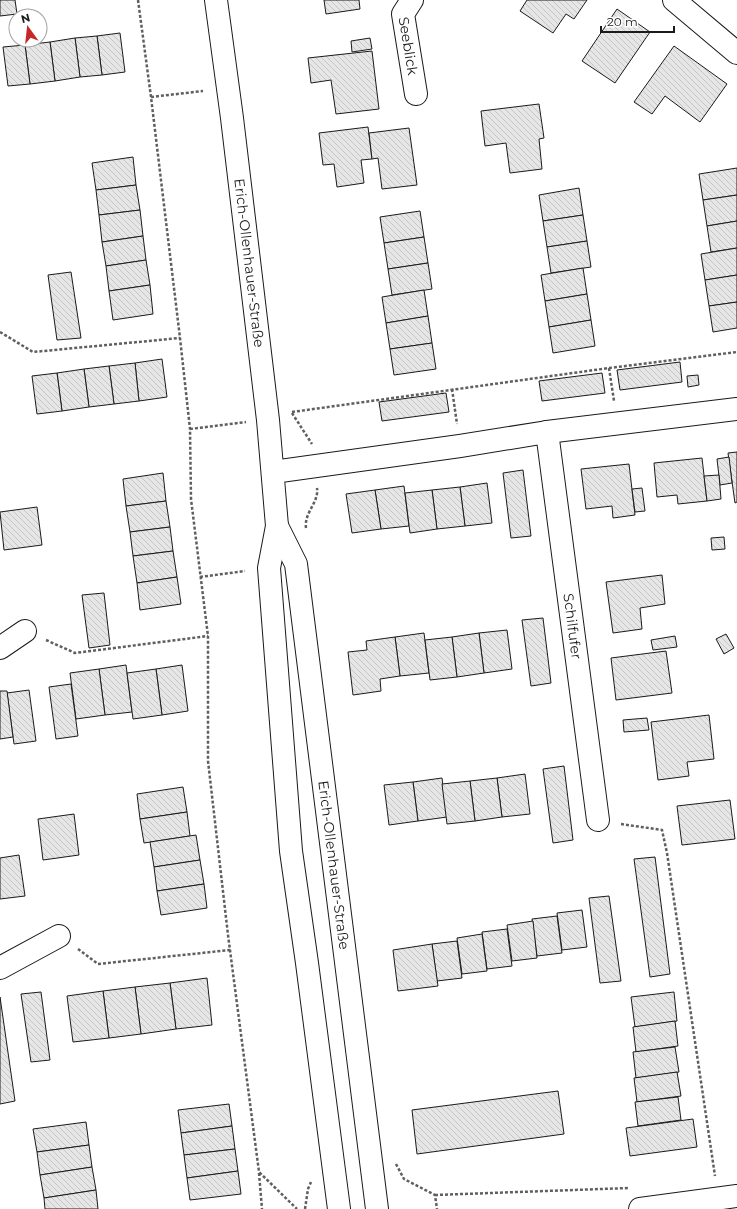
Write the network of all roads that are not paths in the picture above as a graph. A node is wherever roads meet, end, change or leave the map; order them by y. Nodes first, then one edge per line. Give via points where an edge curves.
1 (216, 0) edge
2 (412, 0) edge
3 (674, 0) edge
4 (737, 53) edge
5 (416, 94) dead end
6 (737, 409) edge
7 (547, 432) junction
8 (273, 472) junction
9 (277, 526) junction
10 (25, 630) road end
11 (0, 648) edge
12 (598, 820) road end
13 (59, 936) road end
14 (0, 968) edge
15 (729, 1197) edge
16 (339, 1209) edge
17 (376, 1209) edge
18 (640, 1209) edge

1 - 8 street, Erich-Ollenhauer-Straße
2 - 5 street, Seeblick via 403,14
3 - 4 street
6 - 7 street
7 - 8 street
7 - 12 street, Schilfufer
8 - 9 street, Erich-Ollenhauer-Straße
9 - 16 street, Erich-Ollenhauer-Straße via 269,568 291,851
9 - 17 street, Erich-Ollenhauer-Straße via 296,564
10 - 11 street
13 - 14 street
15 - 18 street

